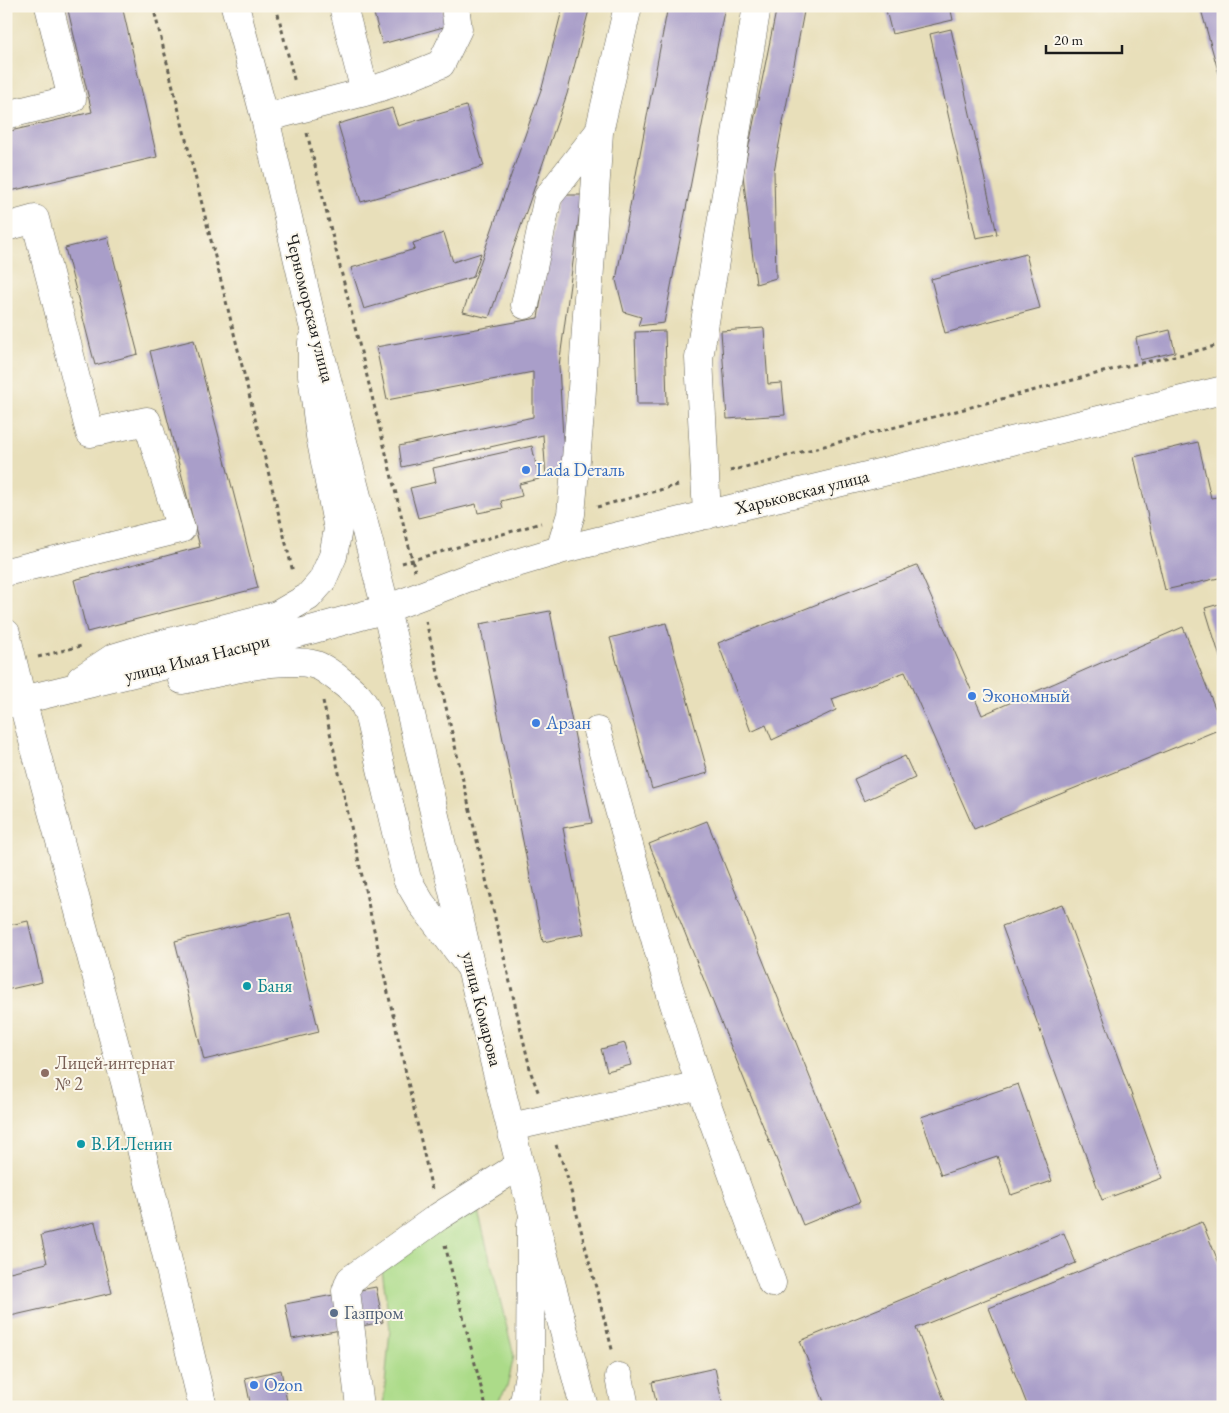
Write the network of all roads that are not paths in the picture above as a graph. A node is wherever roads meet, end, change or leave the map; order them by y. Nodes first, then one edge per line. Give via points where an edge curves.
1 (49, 6) edge
2 (235, 6) edge
3 (343, 6) edge
4 (455, 6) edge
5 (628, 6) edge
6 (757, 6) edge
7 (365, 92) junction
8 (6, 115) edge
9 (265, 118) junction
10 (599, 132) junction
11 (6, 227) edge
12 (525, 305) dead end
13 (312, 321) junction
14 (1223, 390) edge
15 (707, 515) junction
16 (560, 550) junction
17 (6, 572) edge
18 (386, 609) junction
19 (6, 633) edge
20 (64, 690) junction
21 (14, 702) edge
22 (597, 732) dead end
23 (471, 968) junction
24 (700, 1085) junction
25 (511, 1127) junction
26 (520, 1165) junction
27 (531, 1208) junction
28 (772, 1283) dead end
29 (618, 1376) road end
30 (203, 1407) edge
31 (360, 1407) edge
32 (522, 1407) edge
33 (584, 1407) edge
34 (625, 1407) edge

1 - 8 street via 72,99
2 - 9 street, Черноморская улица
3 - 7 street
4 - 7 street via 458,29 440,64
5 - 10 street
6 - 15 street via 699,358
7 - 9 street
9 - 13 street, Черноморская улица
10 - 12 street via 548,197
10 - 16 street via 571,514
11 - 17 street via 35,219 90,433 147,421 180,528
13 - 18 street, Черноморская улица
13 - 20 street via 312,375 338,529 333,556 322,581 308,597 277,615 113,658
14 - 15 street, Харьковская улица
15 - 16 street, Харьковская улица
16 - 18 street, Харьковская улица via 470,577
18 - 20 street, улица Имая Насыри
18 - 23 street, улица Комарова
19 - 21 street
20 - 21 street, улица Имая Насыри
20 - 23 street via 122,691 254,665 292,662 319,666 346,685 361,700 368,713 408,879 420,903
21 - 30 street via 125,1082
22 - 24 street via 668,985
23 - 25 street, улица Комарова
24 - 25 street
24 - 28 street
25 - 26 street, улица Комарова
26 - 27 street, улица Комарова
26 - 31 street via 438,1217 350,1280 346,1291
27 - 32 street via 531,1353
27 - 33 street, улица Комарова
29 - 34 street

